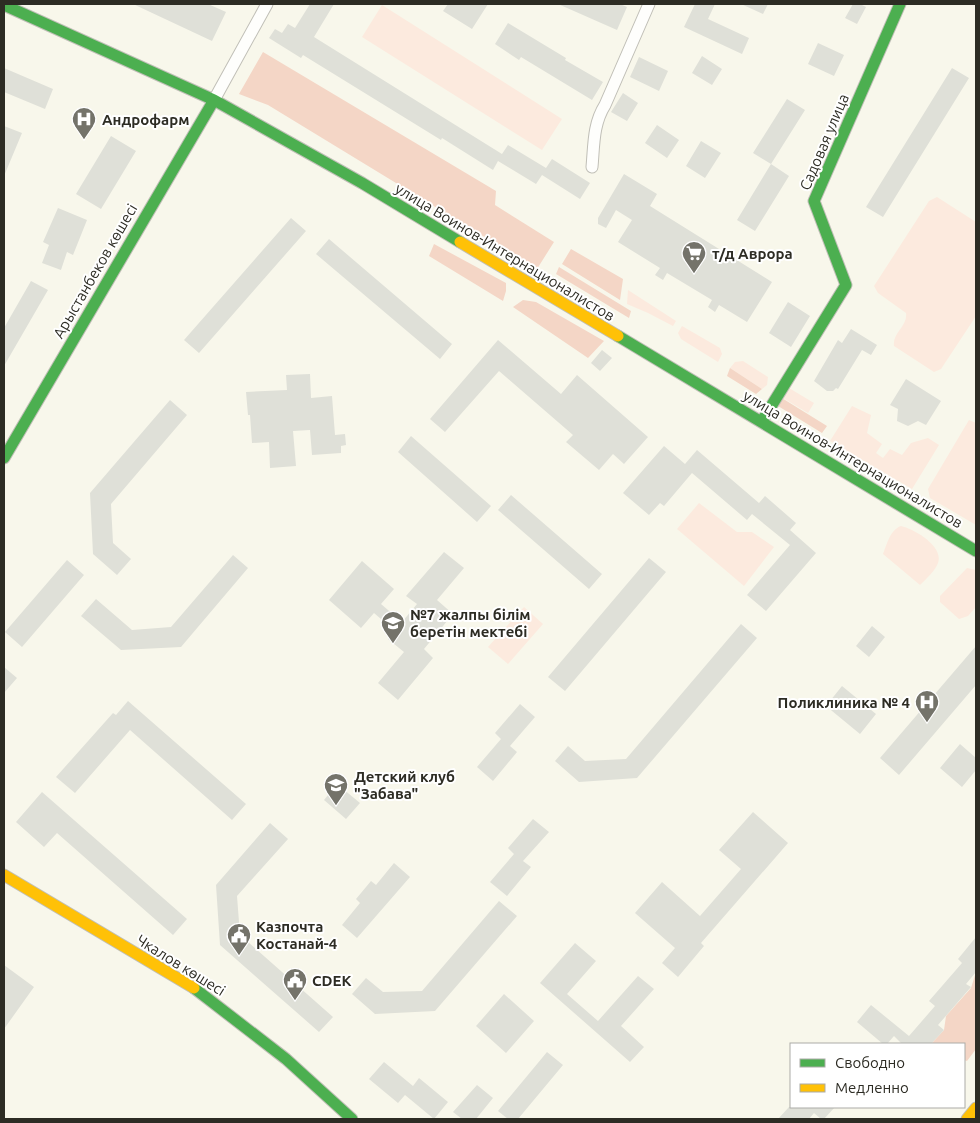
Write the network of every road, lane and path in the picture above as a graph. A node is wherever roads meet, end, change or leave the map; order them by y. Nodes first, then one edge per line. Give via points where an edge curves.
1 (267, 4) edge
2 (649, 4) edge
3 (900, 4) edge
4 (4, 5) edge
5 (214, 100) junction
6 (592, 167) dead end
7 (762, 422) junction
8 (4, 458) edge
9 (976, 551) edge
10 (4, 875) edge
11 (976, 1108) edge
12 (352, 1119) edge
13 (967, 1119) edge

1 - 5 street
2 - 6 street via 598,116
3 - 7 street, Садовая улица via 814,201 846,285
4 - 5 street, улица Воинов-Интернационалистов
5 - 7 street, улица Воинов-Интернационалистов via 362,184
5 - 8 street, Арыстанбеков көшесі
7 - 9 street, улица Воинов-Интернационалистов
10 - 12 street, Чкалов көшесі via 202,993 286,1059
11 - 13 street

